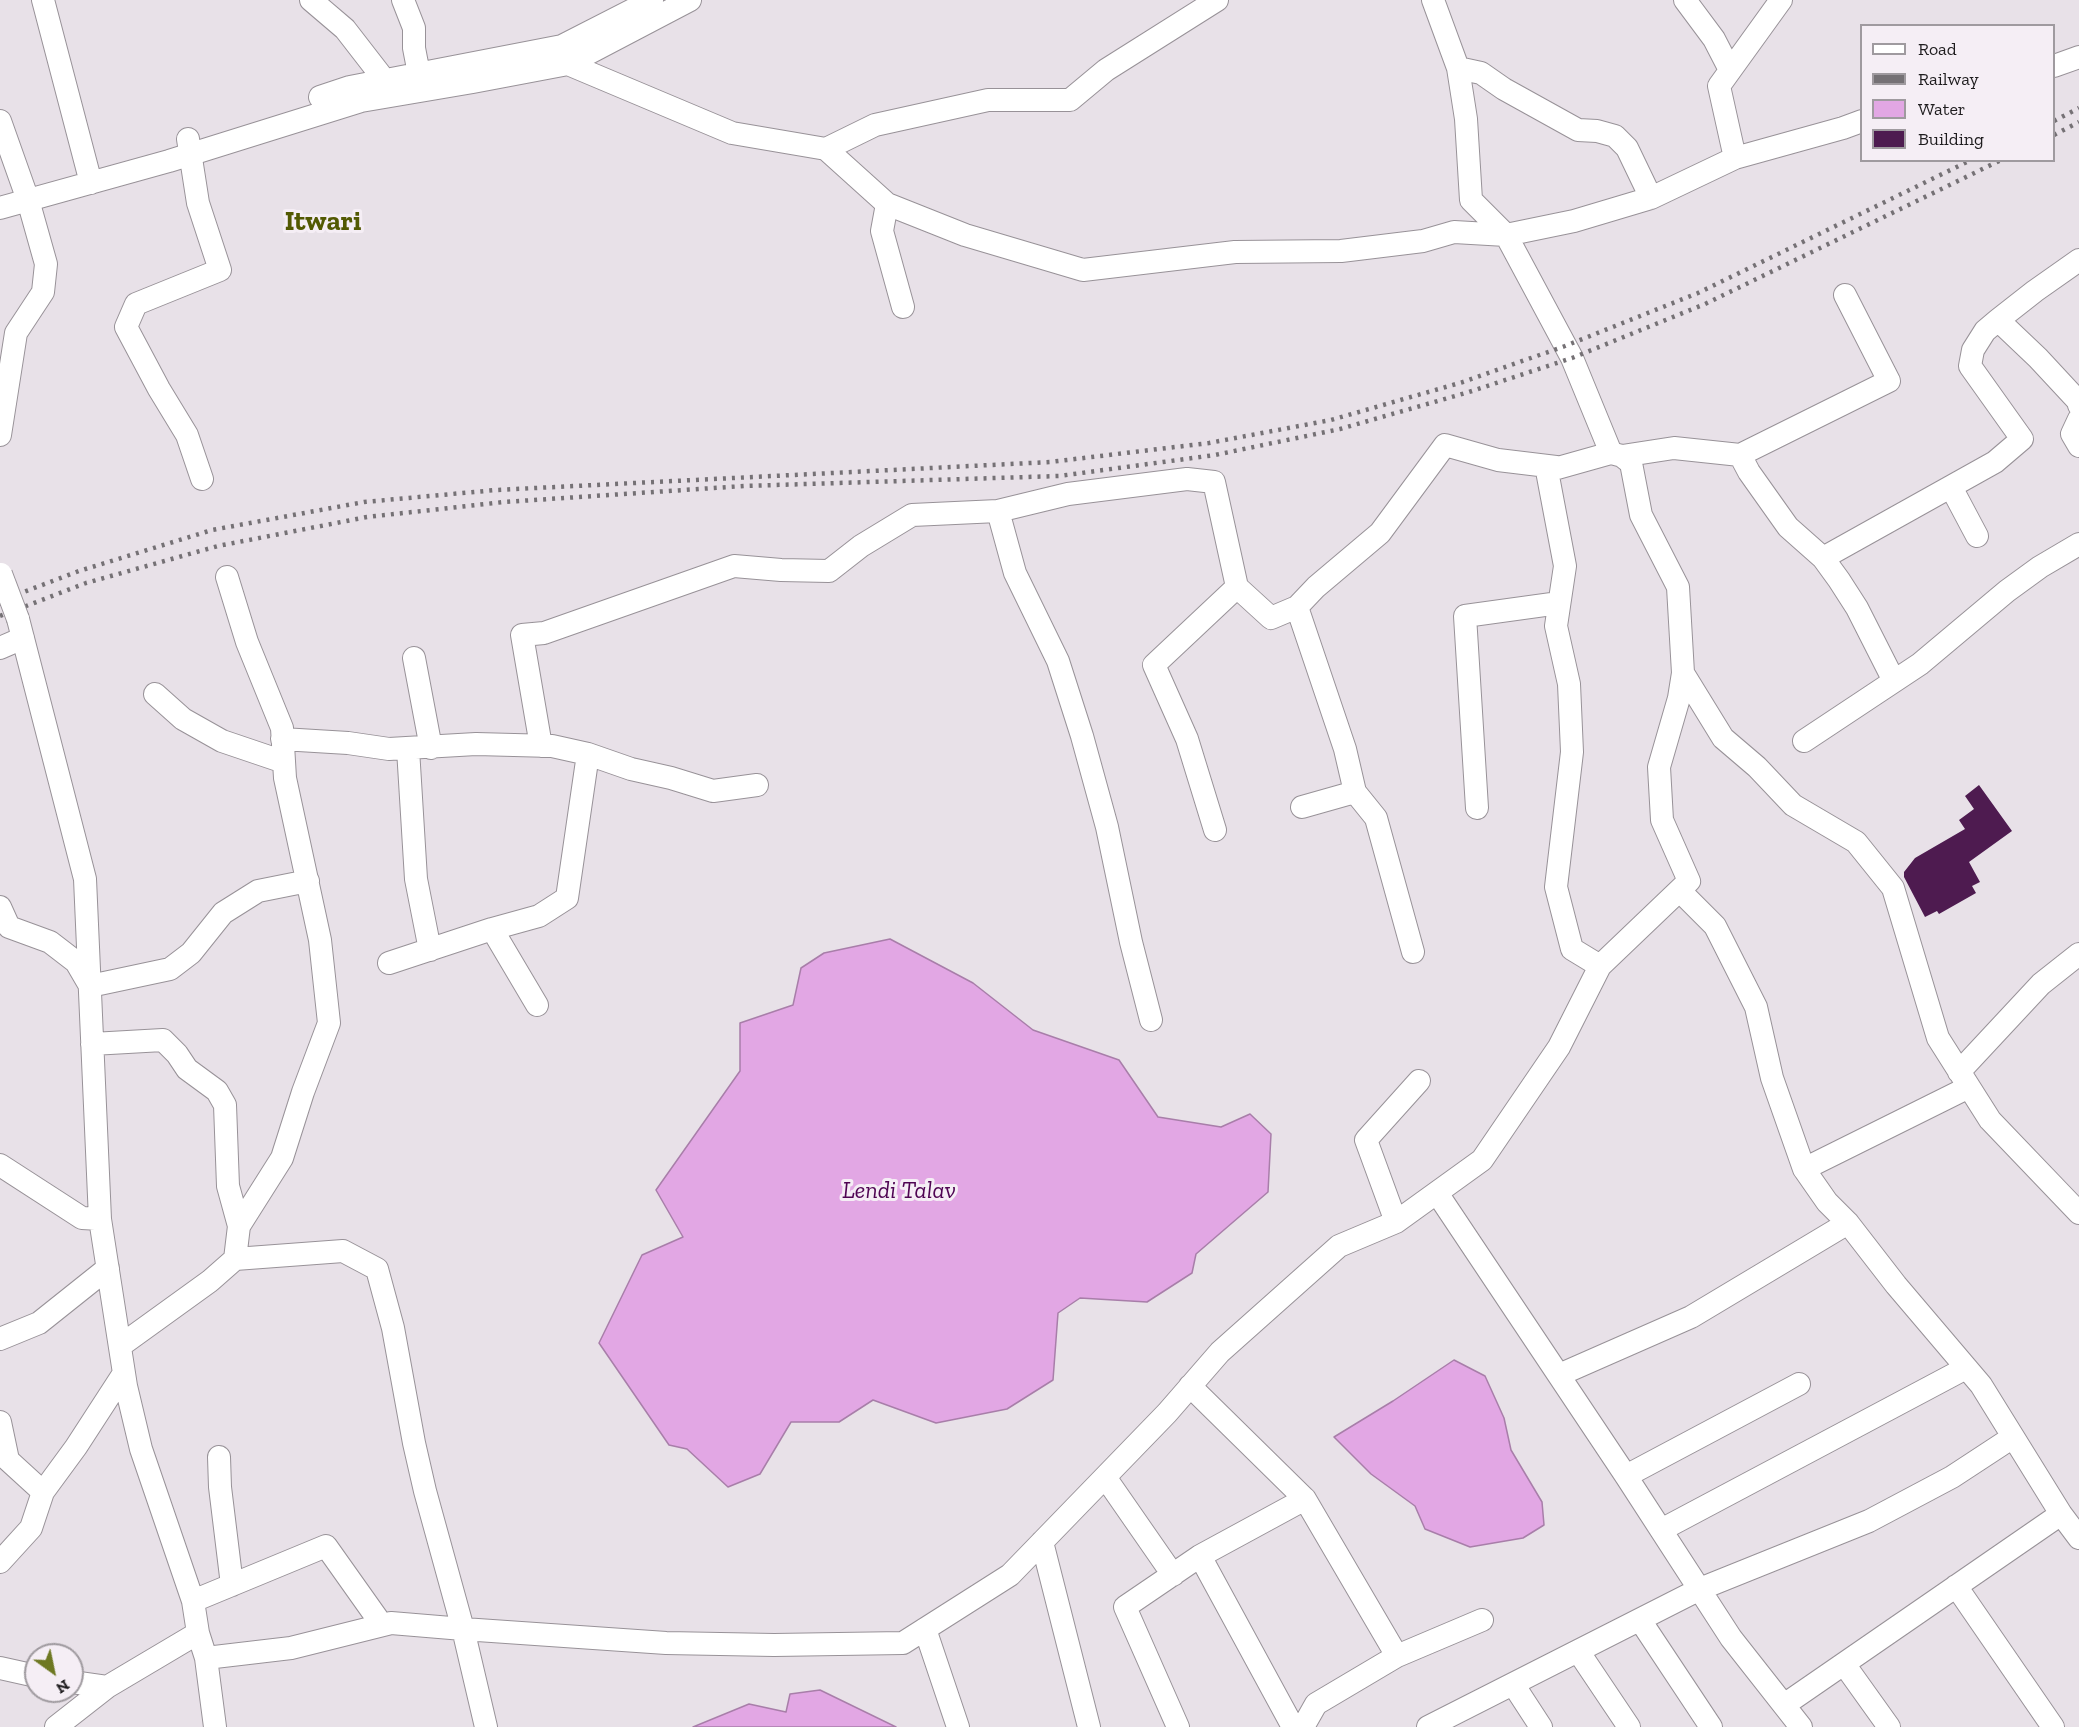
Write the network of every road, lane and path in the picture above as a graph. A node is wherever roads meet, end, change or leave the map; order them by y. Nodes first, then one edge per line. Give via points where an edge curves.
1 (43, 0) edge
2 (311, 0) edge
3 (403, 0) edge
4 (652, 0) edge
5 (690, 0) edge
6 (1217, 0) edge
7 (1433, 0) edge
8 (1685, 0) edge
9 (1781, 0) edge
10 (565, 55) junction
11 (2079, 57) edge
12 (2055, 66) edge
13 (1458, 68) junction
14 (1730, 70) junction
15 (419, 74) junction
16 (391, 88) junction
17 (0, 121) edge
18 (1860, 122) edge
19 (190, 146) junction
20 (826, 149) junction
21 (1735, 158) junction
22 (89, 177) junction
23 (0, 194) edge
24 (26, 195) junction
25 (1651, 198) junction
26 (887, 204) junction
27 (0, 208) edge
28 (1506, 236) junction
29 (2078, 263) edge
30 (1845, 295) dead end
31 (903, 307) dead end
32 (1998, 320) junction
33 (2079, 405) edge
34 (2079, 419) edge
35 (0, 435) edge
36 (2079, 446) edge
37 (1616, 455) junction
38 (1740, 456) junction
39 (1556, 467) junction
40 (202, 479) dead end
41 (1951, 487) junction
42 (998, 511) junction
43 (1977, 536) dead end
44 (2079, 544) edge
45 (1823, 558) junction
46 (1, 569) edge
47 (227, 577) dead end
48 (1237, 588) junction
49 (1559, 603) junction
50 (1297, 607) junction
51 (21, 628) junction
52 (0, 648) edge
53 (414, 658) dead end
54 (1683, 673) junction
55 (1894, 681) junction
56 (155, 694) dead end
57 (282, 739) junction
58 (1804, 741) dead end
59 (541, 746) junction
60 (431, 748) junction
61 (408, 749) junction
62 (588, 754) junction
63 (284, 762) junction
64 (757, 785) dead end
65 (1355, 792) junction
66 (1302, 807) dead end
67 (1477, 808) dead end
68 (1215, 830) dead end
69 (308, 880) junction
70 (1680, 891) junction
71 (0, 907) edge
72 (492, 929) junction
73 (430, 951) junction
74 (1413, 952) dead end
75 (2079, 954) edge
76 (389, 963) dead end
77 (1600, 966) junction
78 (90, 986) junction
79 (537, 1005) dead end
80 (1150, 1020) dead end
81 (92, 1044) junction
82 (1964, 1079) junction
83 (1419, 1081) dead end
84 (0, 1165) edge
85 (1804, 1169) junction
86 (1437, 1192) junction
87 (2079, 1214) edge
88 (100, 1220) junction
89 (1396, 1222) junction
90 (1848, 1223) junction
91 (239, 1226) junction
92 (235, 1259) junction
93 (108, 1268) junction
94 (0, 1340) edge
95 (120, 1346) junction
96 (1966, 1368) junction
97 (124, 1373) junction
98 (1559, 1375) junction
99 (1799, 1384) dead end
100 (1190, 1386) junction
101 (0, 1422) edge
102 (2013, 1437) junction
103 (219, 1457) dead end
104 (1626, 1476) junction
105 (1105, 1477) junction
106 (43, 1492) junction
107 (1305, 1499) junction
108 (2061, 1514) junction
109 (1661, 1530) junction
110 (2079, 1538) edge
111 (1042, 1542) junction
112 (1200, 1556) junction
113 (0, 1562) edge
114 (1173, 1575) junction
115 (232, 1585) junction
116 (1956, 1586) junction
117 (1700, 1589) junction
118 (193, 1601) junction
119 (1482, 1620) dead end
120 (1640, 1620) junction
121 (382, 1625) junction
122 (463, 1629) junction
123 (925, 1629) junction
124 (198, 1633) junction
125 (1578, 1651) junction
126 (1397, 1656) junction
127 (206, 1658) junction
128 (1844, 1664) junction
129 (0, 1668) edge
130 (24, 1673) edge
131 (84, 1684) edge
132 (1513, 1684) junction
133 (107, 1687) junction
134 (1784, 1705) junction
135 (56, 1727) edge
136 (215, 1727) edge
137 (486, 1727) edge
138 (958, 1727) edge
139 (1089, 1727) edge
140 (1178, 1727) edge
141 (1293, 1727) edge
142 (1303, 1727) edge
143 (1428, 1727) edge
144 (1541, 1727) edge
145 (1629, 1727) edge
146 (1711, 1727) edge
147 (1801, 1727) edge
148 (1889, 1727) edge
149 (2053, 1727) edge

1 - 22 street
2 - 16 street via 345,29
3 - 15 street via 414,28
4 - 10 street
5 - 10 street
6 - 20 street via 1106,70 1070,100 988,100 941,109 875,125
7 - 13 street
8 - 14 street via 1714,39
9 - 14 street
10 - 15 street
10 - 16 street
10 - 20 street via 732,133
11 - 12 street
13 - 25 street via 1481,73 1578,130 1615,136 1627,148
13 - 28 street via 1471,200
14 - 21 street via 1719,86
15 - 16 street
16 - 19 street via 350,87 251,127
17 - 24 street
18 - 21 street
19 - 22 street
19 - 40 street via 198,203 220,270 136,304 126,327 187,435
20 - 26 street
21 - 25 street
22 - 24 street
23 - 24 street
24 - 27 street
24 - 35 street via 46,264 43,292 16,333
25 - 28 street
26 - 28 street via 965,235 1083,270 1235,252 1341,251 1423,241 1454,232
26 - 31 street via 882,231
28 - 37 street via 1572,358
29 - 32 street
30 - 38 street via 1890,381
32 - 33 street
32 - 41 street via 1972,351 1970,366 2022,439 1995,462
34 - 36 street via 2072,434
37 - 38 street via 1674,448
37 - 39 street
37 - 54 street via 1631,463 1641,515 1678,587
38 - 45 street via 1788,527
39 - 49 street via 1547,471 1565,566
39 - 50 street via 1498,460 1444,445 1380,533
41 - 43 street
41 - 45 street
42 - 48 street via 1068,494 1187,479 1214,482
42 - 59 street via 912,515 829,571 735,566 544,633 522,635
42 - 80 street via 1015,573 1058,661 1082,736 1107,827
44 - 55 street via 2007,591
45 - 55 street via 1857,608
46 - 51 street, bridge
47 - 57 street via 247,642 282,728
48 - 50 street via 1271,618
48 - 68 street via 1154,665 1187,739
49 - 67 street via 1465,616
49 - 77 street via 1556,626 1569,684 1572,752 1556,886 1572,949
50 - 65 street via 1345,749
51 - 52 street
51 - 78 street via 86,879
53 - 60 street
54 - 70 street via 1659,767 1662,820 1689,881
54 - 82 street via 1723,738 1793,805 1856,842 1893,888 1938,1038
55 - 58 street
56 - 63 street via 183,719 222,741
57 - 61 street
57 - 63 street
59 - 60 street via 476,744
59 - 62 street
60 - 61 street
61 - 73 street via 416,879
62 - 64 street via 631,770 713,791
62 - 72 street via 567,898 538,916
63 - 69 street
65 - 66 street
65 - 74 street via 1376,818
69 - 78 street via 258,891 223,913 191,953 170,969
69 - 91 street via 320,940 329,1023 282,1158
70 - 77 street
70 - 85 street via 1715,926 1756,1007 1772,1078
71 - 78 street via 9,927 50,942 76,962
72 - 73 street
72 - 79 street
73 - 76 street
75 - 82 street via 2041,984
77 - 86 street via 1559,1047 1482,1160
78 - 81 street
81 - 88 street
81 - 91 street via 163,1040 187,1069 217,1091 225,1105 228,1186
82 - 85 street
82 - 87 street via 1990,1120
83 - 89 street via 1366,1140
84 - 88 street via 82,1218
85 - 90 street via 1827,1202
86 - 89 street
86 - 98 street
88 - 93 street
89 - 100 street via 1339,1246 1220,1352
90 - 96 street
90 - 98 street via 1691,1317
91 - 92 street
92 - 95 street
92 - 122 street via 343,1251 376,1269 393,1329 425,1491
93 - 94 street via 39,1323
93 - 95 street
95 - 97 street
96 - 102 street
96 - 109 street
97 - 106 street
97 - 118 street via 141,1449
98 - 104 street
99 - 104 street
100 - 105 street
100 - 107 street
101 - 106 street via 8,1460
102 - 108 street
102 - 117 street via 1952,1477 1869,1521
103 - 115 street
104 - 109 street
105 - 111 street
105 - 114 street
106 - 113 street via 31,1528
107 - 112 street
107 - 126 street
108 - 110 street
108 - 116 street
109 - 117 street
111 - 123 street via 1010,1575
111 - 139 street
112 - 114 street
112 - 141 street
114 - 140 street via 1125,1607
115 - 118 street
115 - 121 street via 326,1546
116 - 128 street
116 - 149 street
117 - 120 street
117 - 134 street via 1731,1638
118 - 124 street
119 - 126 street
120 - 125 street
120 - 146 street
121 - 122 street
121 - 127 street via 291,1648
122 - 123 street via 666,1643 774,1645 903,1643
122 - 137 street
123 - 138 street
124 - 127 street
124 - 133 street
125 - 132 street
125 - 145 street
126 - 142 street via 1316,1704
127 - 136 street
128 - 134 street
128 - 148 street
129 - 130 street
131 - 133 street
132 - 143 street
132 - 144 street
133 - 135 street
134 - 147 street

